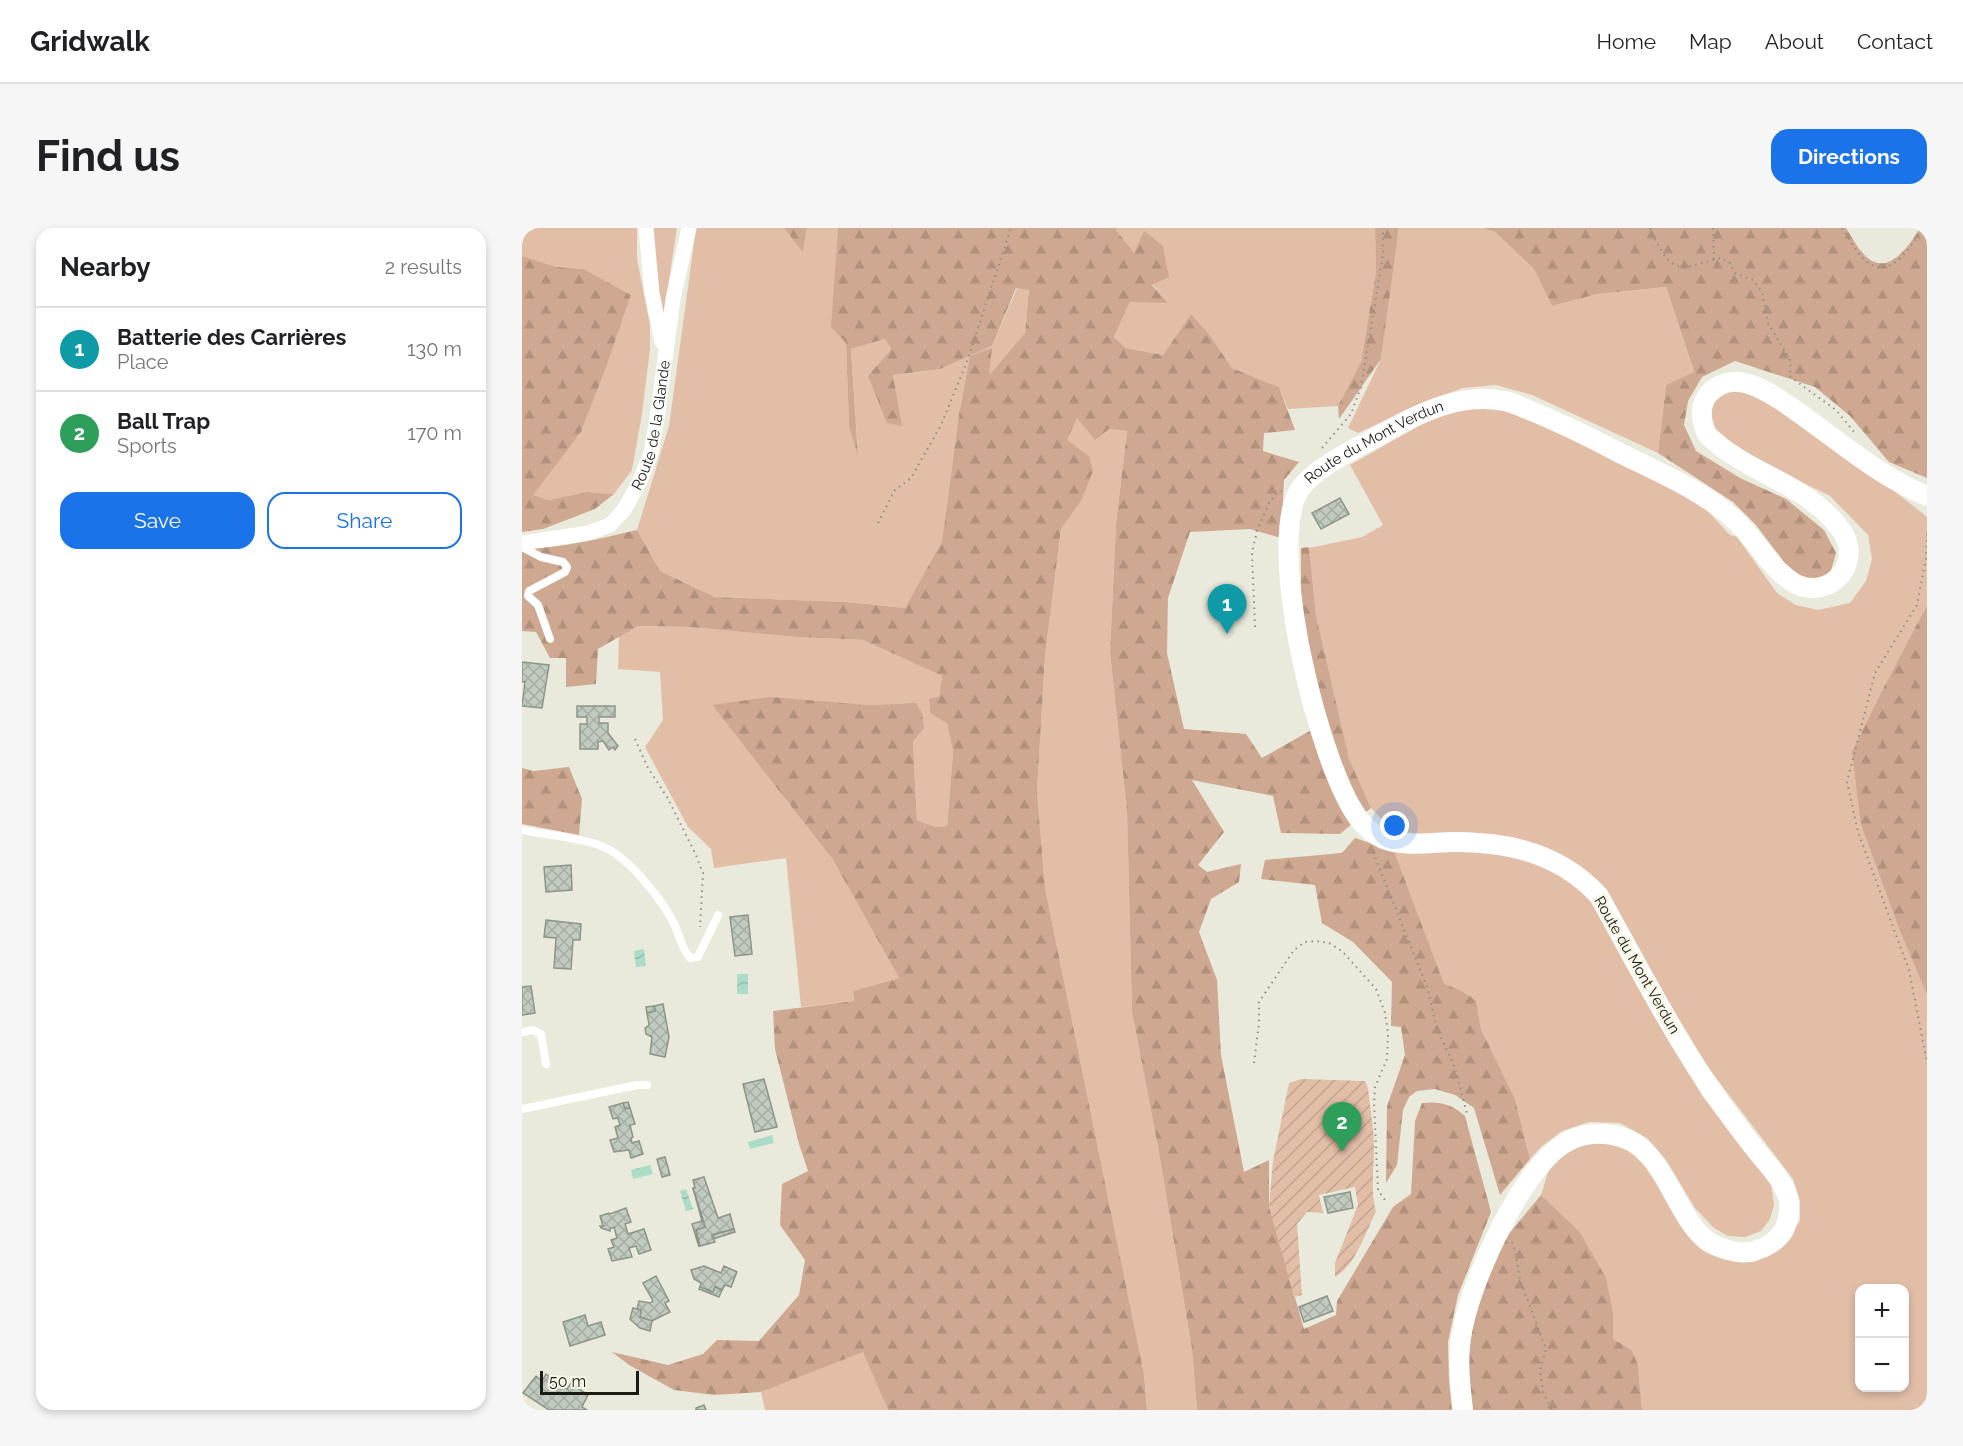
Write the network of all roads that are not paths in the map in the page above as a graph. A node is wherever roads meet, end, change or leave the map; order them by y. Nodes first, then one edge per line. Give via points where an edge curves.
1 (646, 228) edge
2 (689, 228) edge
3 (665, 354) junction
4 (1927, 496) edge
5 (522, 545) edge
6 (550, 639) dead end
7 (522, 830) edge
8 (718, 915) dead end
9 (522, 1032) edge
10 (546, 1064) dead end
11 (647, 1085) dead end
12 (522, 1109) edge
13 (1463, 1410) edge

1 - 3 street via 652,293
2 - 3 street, Route de la Glande
3 - 5 street, Route de la Glande via 651,453 624,510 610,525 588,533
4 - 13 street, Route du Mont Verdun via 1884,473 1773,395 1743,381 1720,384 1706,395 1702,419 1707,436 1733,456 1805,496 1832,519 1844,533 1849,549 1846,570 1834,583 1816,589 1786,578 1737,523 1707,498 1561,423 1506,401 1475,399 1440,406 1413,417 1344,455 1300,489 1288,533 1295,625 1323,736 1360,821 1388,841 1495,845 1547,858 1583,878 1599,896 1707,1083 1780,1180 1789,1199 1784,1231 1767,1247 1737,1253 1707,1241 1686,1216 1655,1163 1638,1145 1614,1135 1586,1134 1564,1143 1543,1161 1504,1221 1473,1288 1461,1336
5 - 6 lane via 567,567 565,572 529,591
7 - 8 lane via 600,846 620,856 670,916 690,958 698,957
9 - 10 lane via 533,1030 541,1034
11 - 12 lane

